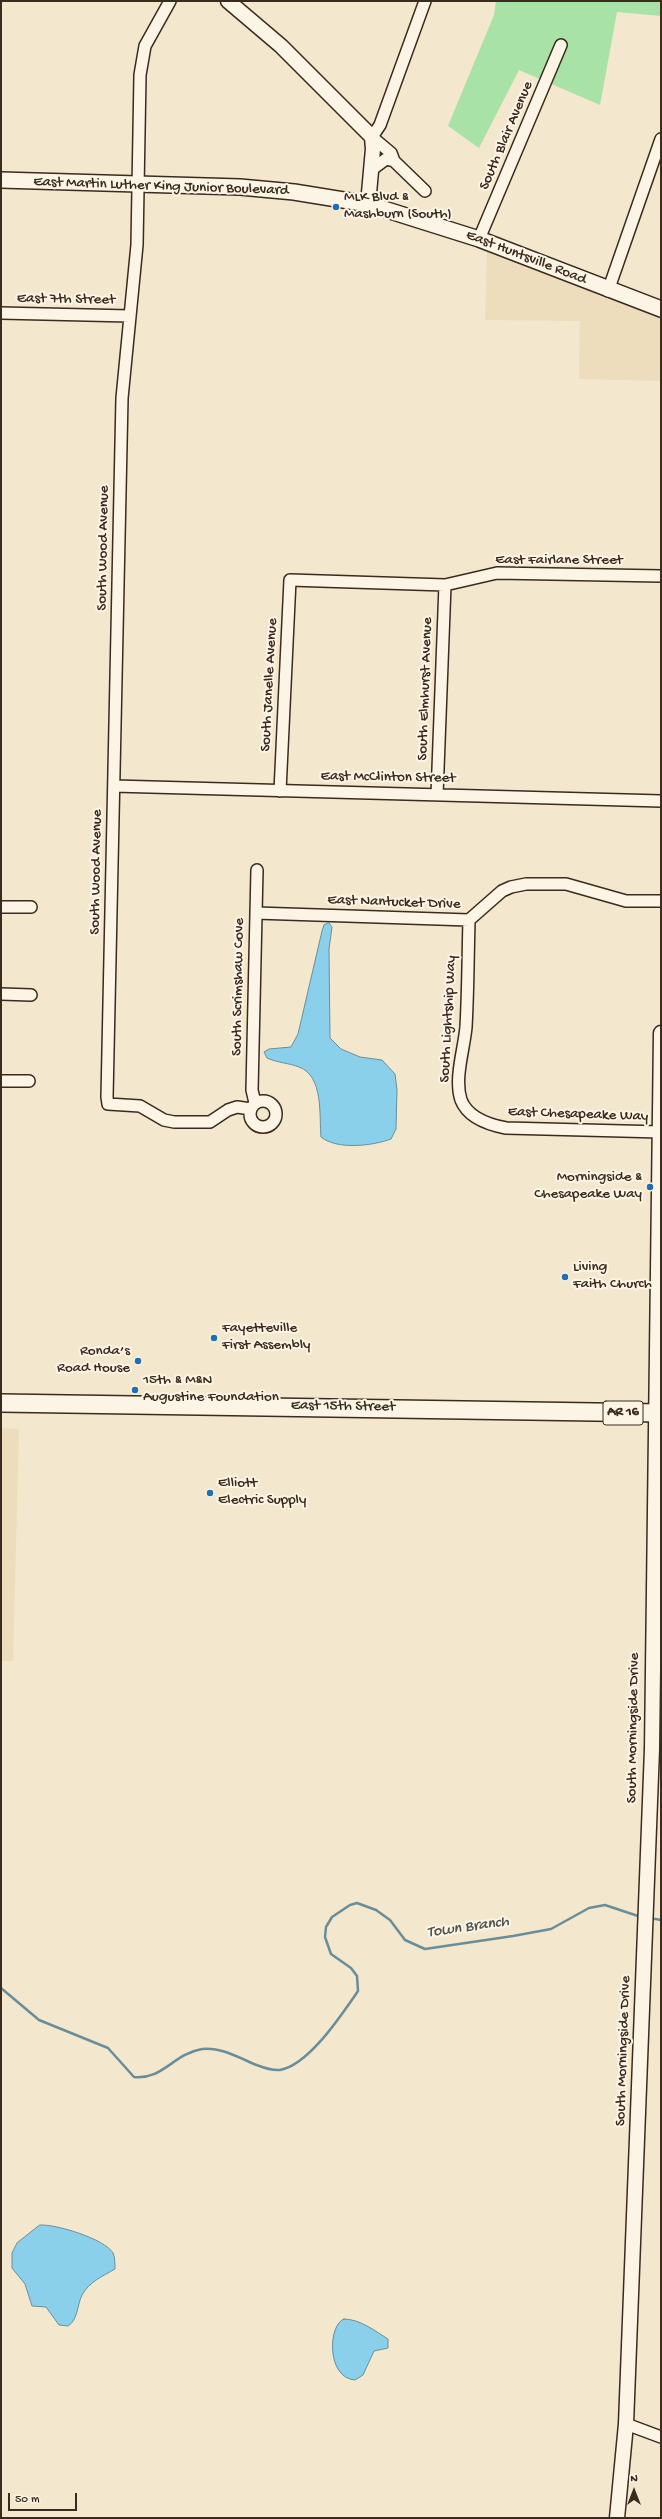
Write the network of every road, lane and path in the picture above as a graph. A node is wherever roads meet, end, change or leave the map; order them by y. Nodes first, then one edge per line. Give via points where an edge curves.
1 (170, 1) edge
2 (228, 1) edge
3 (425, 1) edge
4 (561, 45) dead end
5 (372, 137) junction
6 (661, 139) edge
7 (394, 161) junction
8 (371, 170) junction
9 (1, 180) edge
10 (139, 183) junction
11 (425, 191) dead end
12 (368, 204) junction
13 (479, 239) junction
14 (608, 290) junction
15 (661, 309) edge
16 (1, 313) edge
17 (130, 316) junction
18 (661, 576) edge
19 (290, 580) joint
20 (445, 585) junction
21 (114, 786) junction
22 (280, 791) junction
23 (437, 795) junction
24 (661, 801) edge
25 (257, 870) dead end
26 (661, 901) edge
27 (1, 907) edge
28 (31, 907) dead end
29 (256, 913) junction
30 (469, 920) junction
31 (1, 994) edge
32 (31, 995) dead end
33 (661, 1032) edge
34 (1, 1081) edge
35 (29, 1081) dead end
36 (253, 1106) joint
37 (495, 1126) joint
38 (660, 1132) edge
39 (658, 1350) edge
40 (1, 1403) edge
41 (658, 1413) edge
42 (626, 2424) junction
43 (661, 2437) edge
44 (617, 2518) edge

1 - 10 street, South Wood Avenue via 150,34 141,61
2 - 5 street via 281,46
3 - 5 street via 380,125
4 - 13 street, South Blair Avenue
5 - 7 street via 391,153
5 - 8 street
6 - 14 street
7 - 8 street via 386,159
7 - 11 street
8 - 12 street
9 - 10 main road, East Martin Luther King Junior Boulevard
10 - 12 main road, East Martin Luther King Junior Boulevard via 286,191
10 - 17 street, South Wood Avenue via 137,246
12 - 13 main road, East Huntsville Road
13 - 14 main road, East Huntsville Road
14 - 15 main road, East Huntsville Road
16 - 17 street, East 7th Street
17 - 21 street, South Wood Avenue via 122,398
18 - 20 street, East Fairlane Street via 497,574
19 - 20 street, East Fairlane Street
19 - 22 street, South Janelle Avenue
20 - 23 street, South Elmhurst Avenue
21 - 22 street, East McClinton Street
21 - 36 street, South Wood Avenue via 108,1104 140,1106 164,1120 174,1122 210,1122 228,1110
22 - 23 street, East McClinton Street
23 - 24 street, East McClinton Street
25 - 29 street, South Scrimshaw Cove
26 - 30 street, East Nantucket Drive via 626,901 566,884 526,884 502,891
27 - 28 street
29 - 30 street, East Nantucket Drive
29 - 36 street, South Scrimshaw Cove
30 - 37 street, South Lightship Way via 466,1027 460,1091 462,1101 470,1113
31 - 32 street
33 - 38 street, South Morningside Drive
34 - 35 street
37 - 38 street, East Chesapeake Way
38 - 39 street, South Morningside Drive
39 - 41 street, South Morningside Drive
40 - 41 main road, East 15th Street / AR 16
41 - 42 street, South Morningside Drive via 652,1749
42 - 43 street
42 - 44 street, South Morningside Drive

